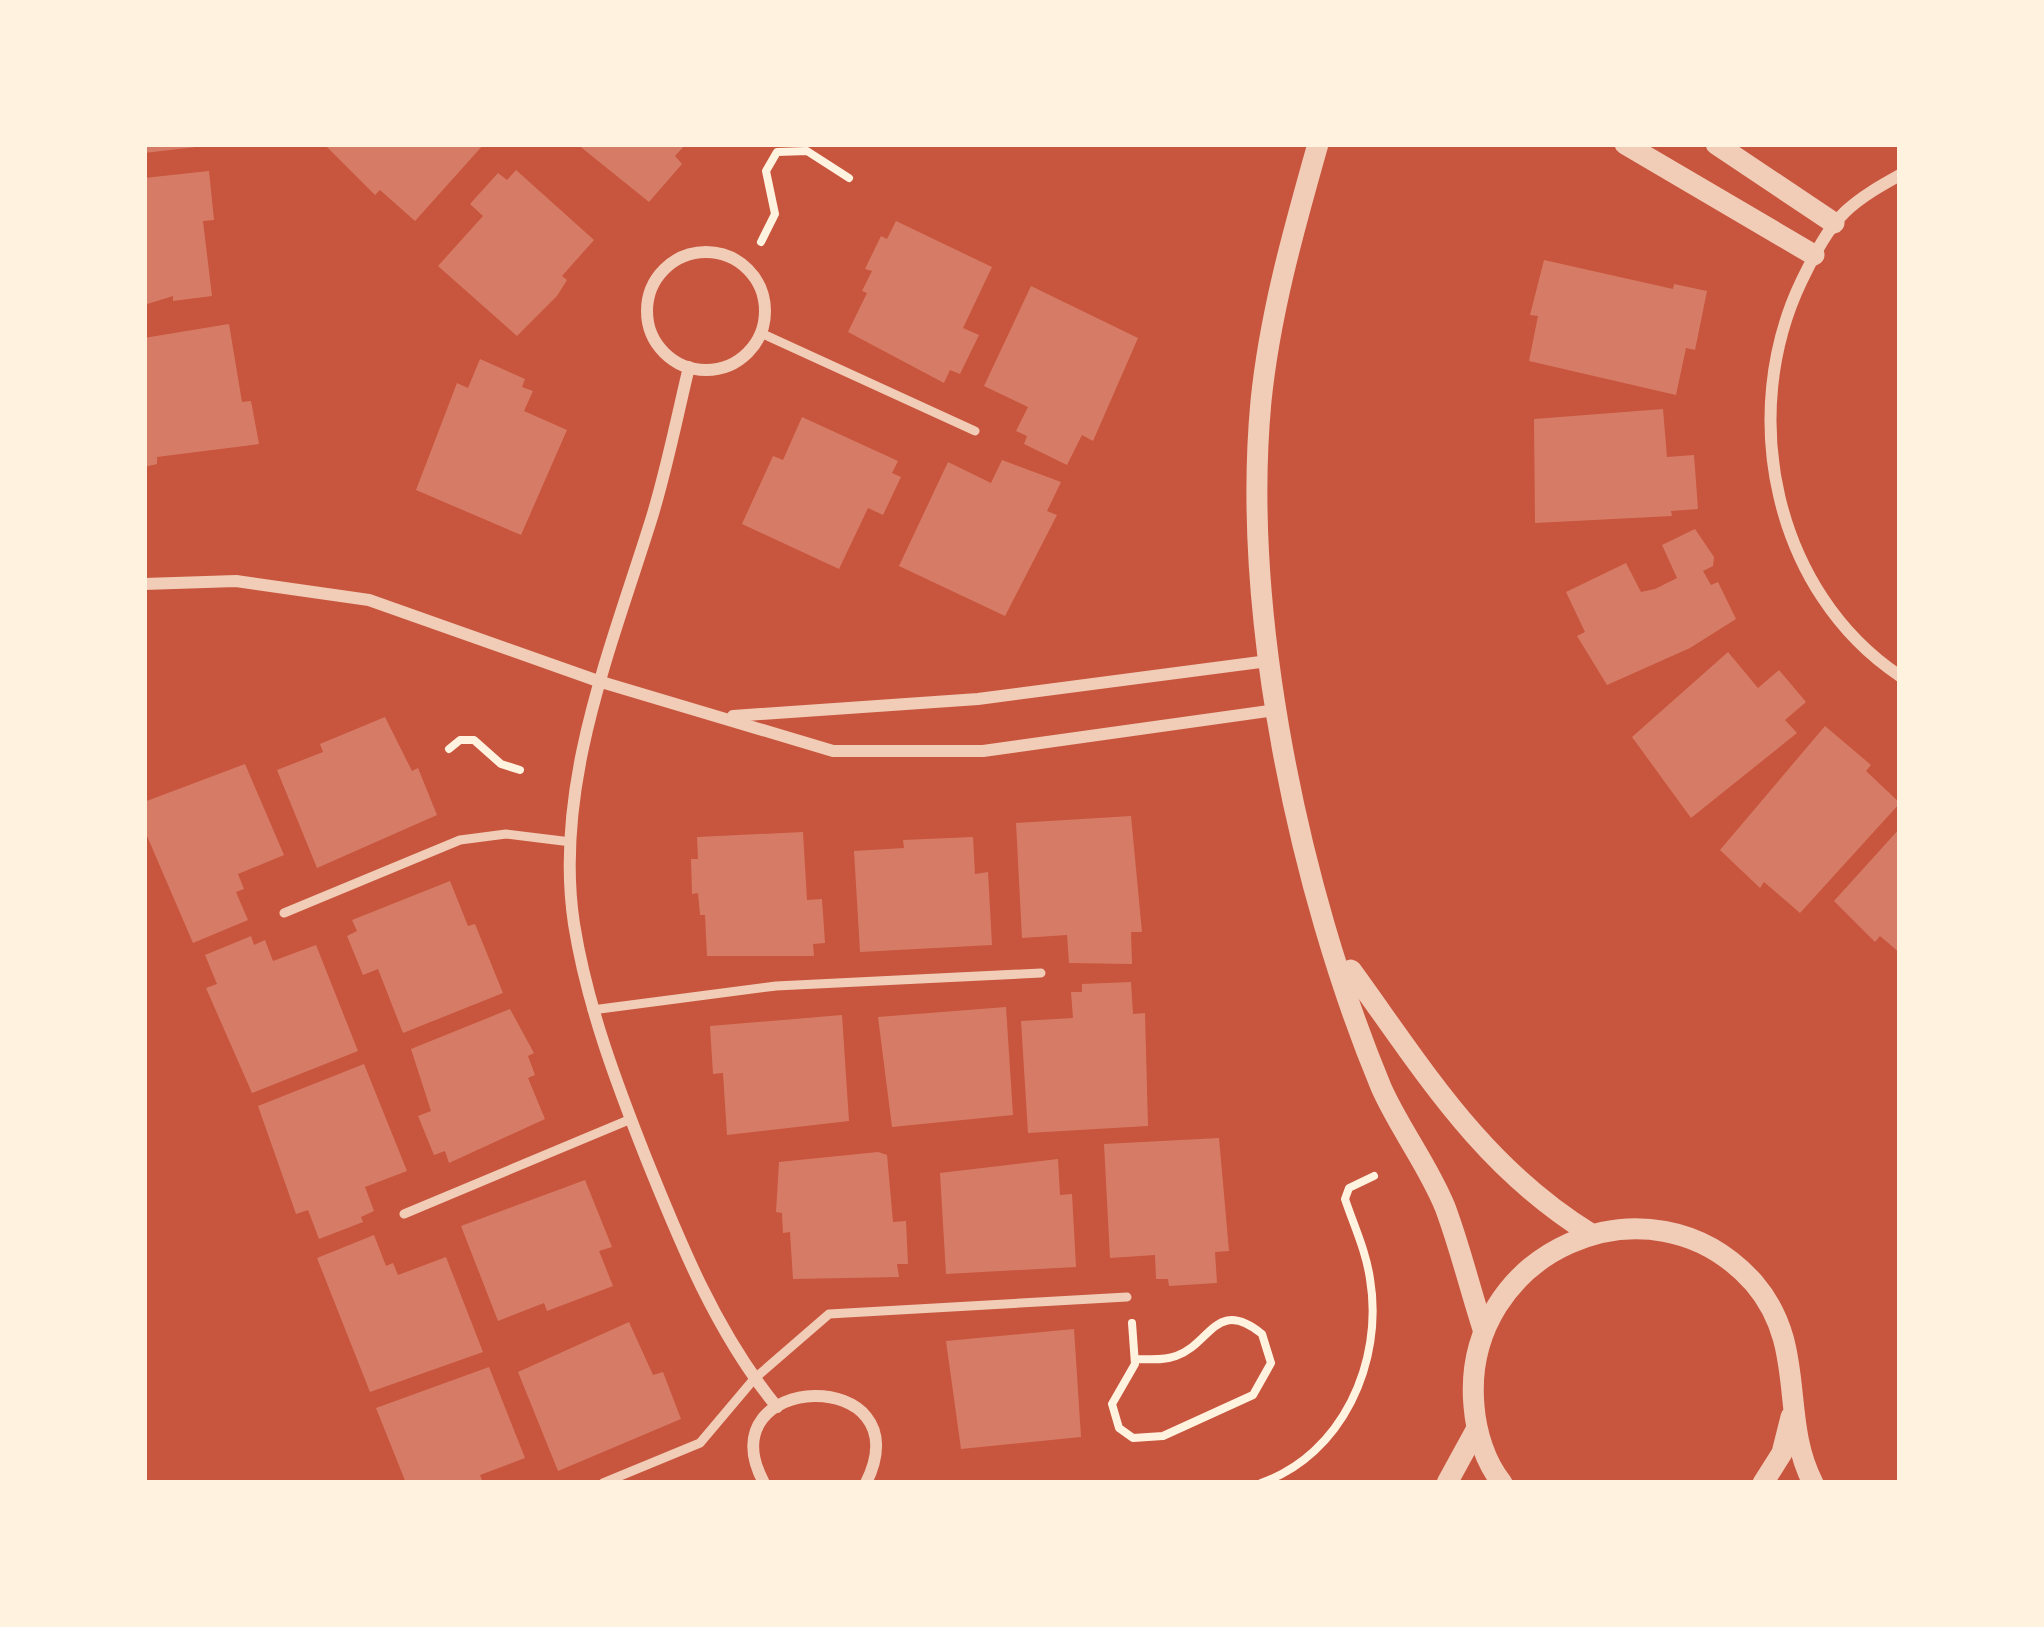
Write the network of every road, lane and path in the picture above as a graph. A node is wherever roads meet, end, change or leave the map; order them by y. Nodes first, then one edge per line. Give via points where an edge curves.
1 (1318, 144) edge
2 (1625, 144) edge
3 (1716, 144) edge
4 (1900, 175) edge
5 (849, 178) dead end
6 (1834, 223) junction
7 (761, 242) dead end
8 (1814, 255) junction
9 (761, 333) junction
10 (689, 367) junction
11 (975, 431) dead end
12 (144, 584) edge
13 (1268, 661) junction
14 (1900, 676) edge
15 (598, 681) junction
16 (1276, 710) junction
17 (726, 717) junction
18 (449, 749) dead end
19 (520, 770) dead end
20 (572, 842) junction
21 (284, 913) dead end
22 (1336, 950) junction
23 (1041, 973) dead end
24 (592, 1010) junction
25 (631, 1119) junction
26 (1374, 1176) dead end
27 (404, 1214) dead end
28 (1591, 1234) junction
29 (1127, 1298) joint
30 (1483, 1329) junction
31 (1135, 1359) junction
32 (754, 1379) junction
33 (1794, 1405) junction
34 (777, 1407) junction
35 (1476, 1430) junction
36 (603, 1483) edge
37 (764, 1483) edge
38 (866, 1483) edge
39 (1261, 1483) edge
40 (1447, 1483) edge
41 (1502, 1483) edge
42 (1763, 1483) edge
43 (1813, 1483) edge

1 - 13 street via 1282,268 1261,402 1258,548
2 - 8 street
3 - 6 street
4 - 6 street
5 - 7 path via 807,151 776,152 766,171 775,214
6 - 8 street
8 - 14 street via 1791,304 1771,394 1779,491 1815,588 1843,626
9 - 10 street via 737,361
9 - 10 street via 763,296 743,265 709,252 674,262 652,289 647,313 660,346
9 - 11 lane
10 - 15 street via 654,513
12 - 15 street via 236,580 369,600
13 - 16 street
13 - 17 street via 978,699
15 - 17 street
15 - 20 street
16 - 17 street via 983,751 833,751
16 - 22 street
18 - 19 path via 474,740
20 - 21 lane via 506,834 460,840
20 - 24 street via 574,921
22 - 28 street via 1482,1150
22 - 30 street via 1382,1088 1444,1206
23 - 24 lane via 776,986
24 - 25 street
25 - 27 lane
25 - 32 street via 710,1304
26 - 39 path via 1349,1188 1345,1199 1371,1283 1359,1384 1317,1452
28 - 30 street via 1526,1268
28 - 33 street via 1679,1235 1753,1282 1778,1319 1792,1361
29 - 31 path
29 - 32 lane via 829,1314
30 - 35 street via 1472,1379
31 - 31 path via 1113,1412 1126,1434 1142,1440 1252,1395 1271,1363 1262,1334 1235,1321 1212,1325 1179,1355
32 - 34 street
32 - 36 lane via 700,1443
33 - 42 street via 1782,1454
33 - 43 street
34 - 37 street via 755,1450
34 - 38 street via 820,1392 853,1406 874,1445
35 - 40 street
35 - 41 street

